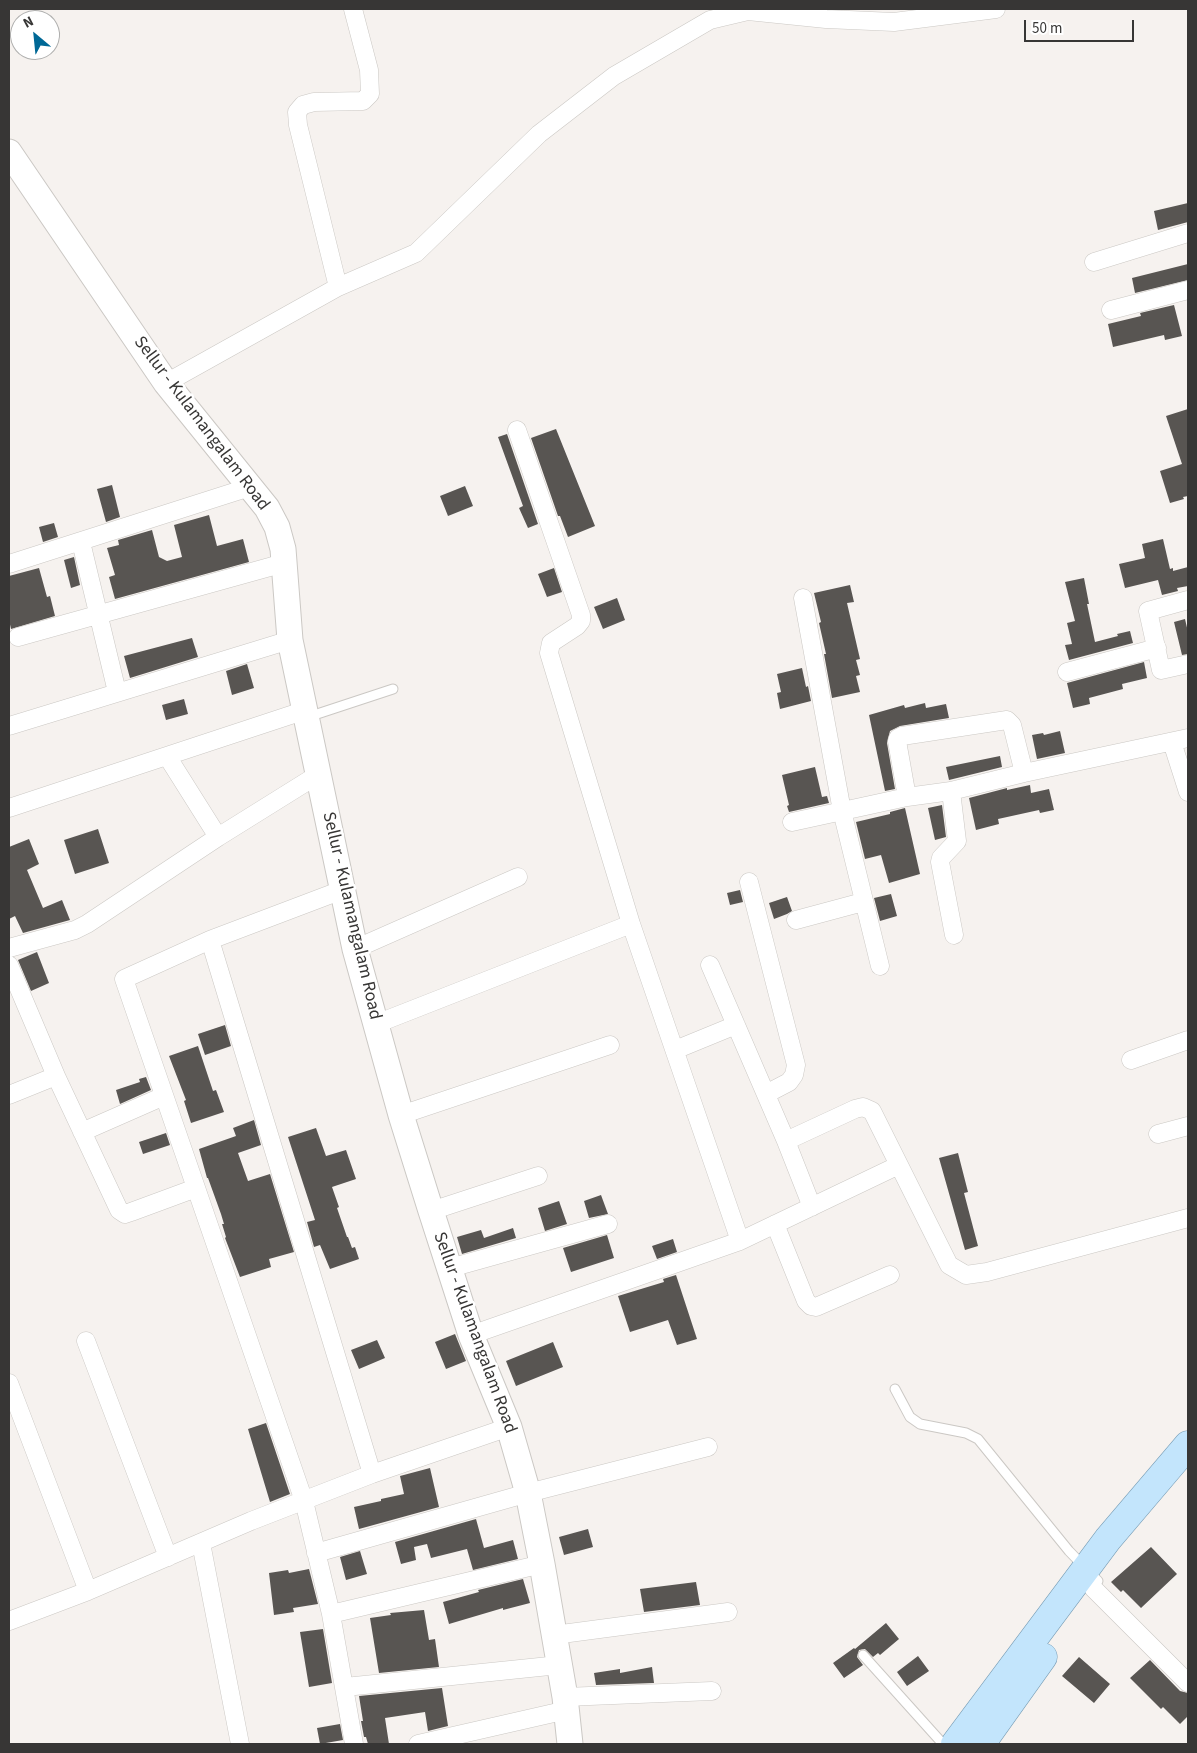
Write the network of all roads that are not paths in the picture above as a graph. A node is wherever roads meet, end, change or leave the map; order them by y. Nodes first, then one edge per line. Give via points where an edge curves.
1 (353, 9) edge
2 (996, 9) edge
3 (9, 152) edge
4 (1188, 233) edge
5 (1094, 262) dead end
6 (338, 287) junction
7 (1188, 290) edge
8 (1111, 310) dead end
9 (166, 383) junction
10 (517, 430) dead end
11 (250, 487) junction
12 (82, 542) junction
13 (284, 563) junction
14 (9, 564) edge
15 (803, 598) dead end
16 (1188, 600) edge
17 (98, 616) junction
18 (18, 637) dead end
19 (290, 640) junction
20 (1156, 648) junction
21 (1188, 664) edge
22 (1067, 672) dead end
23 (393, 689) dead end
24 (117, 692) junction
25 (307, 714) junction
26 (9, 726) edge
27 (1180, 740) edge
28 (167, 756) junction
29 (1024, 773) junction
30 (319, 774) junction
31 (951, 791) junction
32 (1188, 792) edge
33 (907, 797) junction
34 (9, 808) edge
35 (842, 811) junction
36 (792, 822) dead end
37 (218, 837) junction
38 (518, 877) dead end
39 (749, 882) dead end
40 (342, 890) junction
41 (863, 902) junction
42 (796, 920) dead end
43 (631, 924) junction
44 (954, 935) dead end
45 (210, 940) junction
46 (9, 948) edge
47 (355, 949) junction
48 (9, 965) edge
49 (710, 965) dead end
50 (880, 966) dead end
51 (376, 1024) junction
52 (736, 1025) junction
53 (1188, 1040) edge
54 (610, 1045) dead end
55 (675, 1050) junction
56 (1131, 1060) dead end
57 (56, 1076) junction
58 (766, 1094) junction
59 (9, 1095) edge
60 (164, 1096) junction
61 (401, 1114) junction
62 (1188, 1126) edge
63 (82, 1132) junction
64 (1158, 1134) dead end
65 (786, 1141) junction
66 (899, 1166) junction
67 (538, 1176) dead end
68 (196, 1188) junction
69 (812, 1207) junction
70 (431, 1211) junction
71 (1188, 1218) edge
72 (608, 1224) dead end
73 (775, 1224) junction
74 (740, 1241) junction
75 (450, 1268) junction
76 (890, 1275) dead end
77 (471, 1335) junction
78 (86, 1341) dead end
79 (9, 1382) edge
80 (895, 1389) dead end
81 (509, 1427) junction
82 (1188, 1445) edge
83 (708, 1447) dead end
84 (372, 1474) junction
85 (1188, 1474) edge
86 (528, 1493) junction
87 (304, 1501) junction
88 (201, 1542) junction
89 (316, 1553) junction
90 (168, 1557) junction
91 (542, 1564) junction
92 (1084, 1570) junction
93 (88, 1591) junction
94 (728, 1612) dead end
95 (331, 1614) junction
96 (9, 1620) edge
97 (554, 1634) junction
98 (863, 1655) dead end
99 (559, 1665) junction
100 (1188, 1683) edge
101 (345, 1686) junction
102 (712, 1692) dead end
103 (566, 1703) junction
104 (943, 1741) edge
105 (240, 1744) edge
106 (354, 1744) edge
107 (418, 1744) edge
108 (570, 1744) edge
109 (981, 1744) edge

1 - 6 street via 369,70 370,94 363,101 314,102 303,105 297,112
2 - 6 street via 894,22 748,11 710,20 614,76 539,134 416,253
3 - 9 main road, Sellur - Kulamangalam Road
4 - 5 street
6 - 9 street
7 - 8 street
9 - 11 main road, Sellur - Kulamangalam Road
10 - 43 street via 581,615 577,626 551,643 548,653
11 - 12 street
11 - 13 main road, Sellur - Kulamangalam Road via 277,527
12 - 14 street
12 - 17 street
13 - 17 street
13 - 19 main road, Sellur - Kulamangalam Road
15 - 35 street
16 - 20 street via 1148,611
17 - 18 street
17 - 24 street
19 - 24 street
19 - 25 main road, Sellur - Kulamangalam Road
20 - 21 street via 1161,670
20 - 22 street
23 - 25 lane
24 - 26 street
25 - 28 street
25 - 30 main road, Sellur - Kulamangalam Road
27 - 29 street
27 - 32 street
28 - 34 street
28 - 37 street
29 - 31 street
29 - 33 street via 1012,725 1007,720 902,736 897,742
30 - 37 street
30 - 40 main road, Sellur - Kulamangalam Road
31 - 33 street
31 - 44 street via 957,841 940,858 940,862
33 - 35 street
35 - 36 street
35 - 41 street
37 - 46 street via 76,930
38 - 47 street
39 - 58 street via 796,1065 789,1082
40 - 45 street
40 - 47 main road, Sellur - Kulamangalam Road
41 - 42 street
41 - 50 street
43 - 51 street
43 - 55 street
45 - 60 street via 124,979
45 - 84 street
47 - 51 main road, Sellur - Kulamangalam Road
48 - 57 street
49 - 52 street
51 - 61 main road, Sellur - Kulamangalam Road
52 - 55 street
52 - 58 street
53 - 56 street
54 - 61 street
55 - 74 street
57 - 59 street
57 - 63 street
58 - 65 street
60 - 63 street
60 - 68 street
61 - 70 main road, Sellur - Kulamangalam Road
62 - 64 street
63 - 68 street via 119,1210 124,1214
65 - 66 street via 864,1107 872,1111
65 - 69 street
66 - 69 street
66 - 71 street via 949,1265 966,1275
67 - 70 street
68 - 87 street
69 - 73 street
70 - 75 main road, Sellur - Kulamangalam Road
72 - 75 street
73 - 74 street
73 - 76 street via 806,1301 811,1306 816,1307
74 - 77 street
75 - 77 main road, Sellur - Kulamangalam Road
77 - 81 main road, Sellur - Kulamangalam Road
78 - 90 street
79 - 93 street
80 - 92 lane via 910,1417 920,1424 966,1433 978,1439
81 - 84 street
81 - 86 main road, Sellur - Kulamangalam Road
82 - 92 main road
83 - 86 street
84 - 87 street
85 - 92 main road
86 - 89 street
86 - 91 main road, Sellur - Kulamangalam Road
87 - 88 street
87 - 89 street
88 - 90 street
88 - 105 street
89 - 95 street
90 - 93 street
91 - 95 street
91 - 97 main road, Sellur - Kulamangalam Road
92 - 100 street
92 - 104 main road
92 - 109 main road
93 - 96 street
94 - 97 street
95 - 101 street
97 - 99 main road, Sellur - Kulamangalam Road
98 - 104 lane
99 - 101 street
99 - 103 main road, Sellur - Kulamangalam Road
101 - 106 street
102 - 103 street
103 - 107 street
103 - 108 main road, Sellur - Kulamangalam Road

